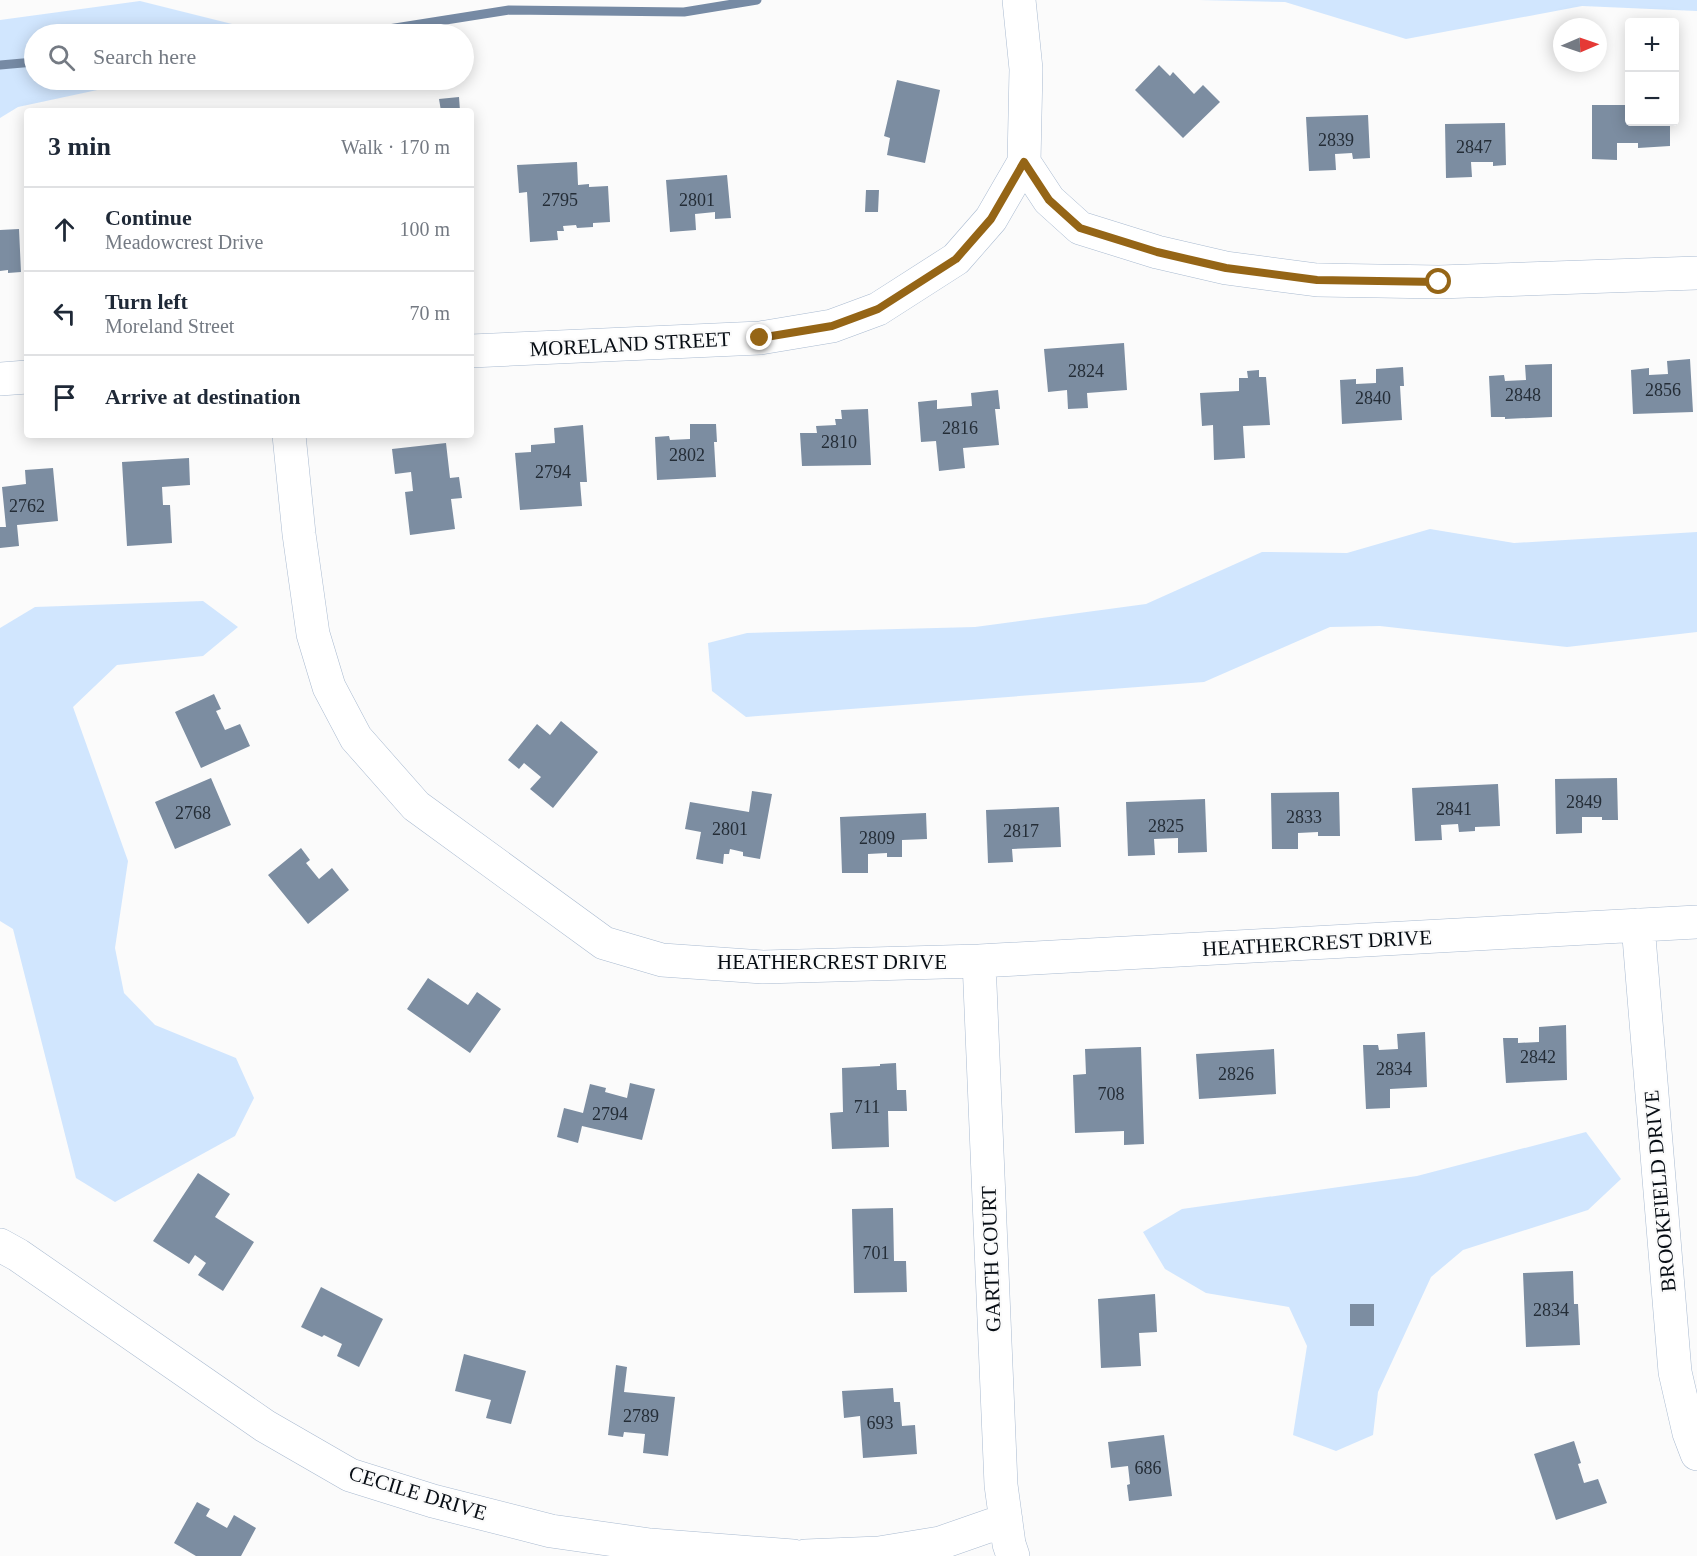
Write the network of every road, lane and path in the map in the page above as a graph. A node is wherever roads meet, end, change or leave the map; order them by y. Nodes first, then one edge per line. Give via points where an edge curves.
1 (1019, 0) edge
2 (1024, 162) junction
3 (1697, 273) edge
4 (474, 351) edge
5 (24, 377) edge
6 (0, 379) edge
7 (289, 438) edge
8 (1697, 922) edge
9 (1638, 925) junction
10 (979, 961) junction
11 (0, 1245) edge
12 (1697, 1454) edge
13 (1006, 1520) junction
14 (548, 1543) edge
15 (793, 1556) edge
16 (805, 1556) edge
17 (1013, 1556) edge

1 - 2 street, MORELAND STREET via 1026,69
2 - 3 street via 1049,200 1080,228 1226,268 1317,280 1439,282
2 - 4 street, MORELAND STREET via 991,219 956,259 878,309 832,326 760,338
5 - 6 street
7 - 10 street, HEATHERCREST DRIVE via 314,634 329,687 356,738 416,806 604,943 662,960 763,967
8 - 9 street, HEATHERCREST DRIVE
9 - 10 street, HEATHERCREST DRIVE
9 - 12 street, BROOKFIELD DRIVE via 1675,1372
10 - 13 street, GARTH COURT via 1000,1485
11 - 14 street, CECILE DRIVE via 265,1426 350,1475
13 - 16 street via 940,1543 879,1553
13 - 17 street, GARTH COURT
14 - 15 street, CECILE DRIVE via 650,1545

